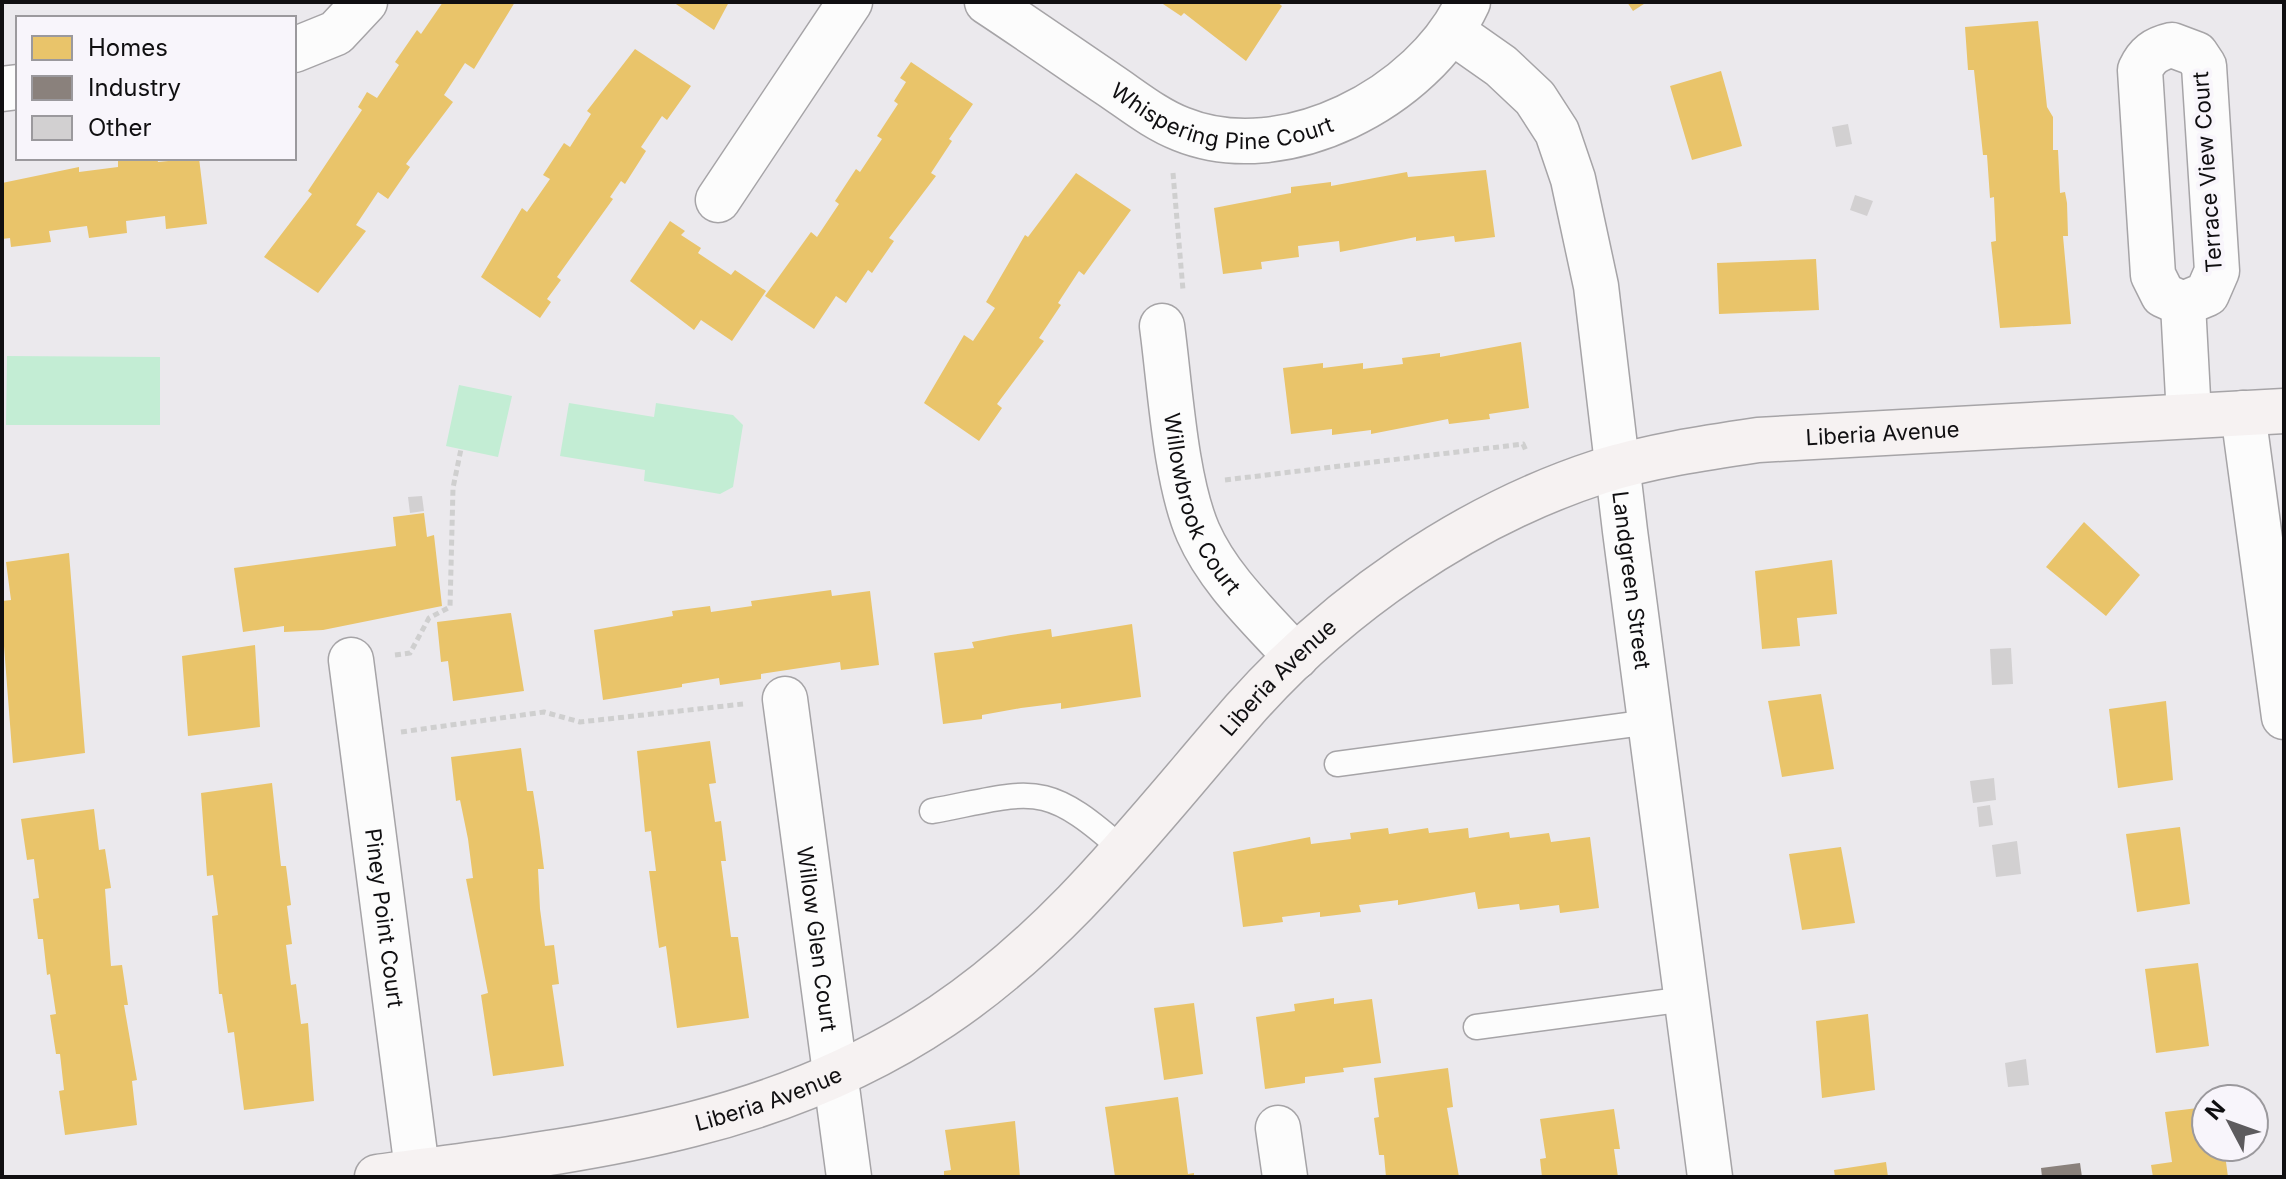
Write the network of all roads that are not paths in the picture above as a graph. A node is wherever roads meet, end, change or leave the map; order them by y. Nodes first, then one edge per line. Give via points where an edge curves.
1 (365, 2) edge
2 (850, 2) edge
3 (987, 2) edge
4 (1461, 17) edge
5 (296, 49) edge
6 (718, 200) dead end
7 (2183, 304) junction
8 (1162, 326) road end
9 (2264, 412) edge
10 (2189, 416) junction
11 (1617, 467) junction
12 (1296, 657) junction
13 (351, 660) road end
14 (785, 699) road end
15 (2284, 717) edge
16 (1650, 722) junction
17 (1337, 764) dead end
18 (932, 811) dead end
19 (1124, 851) junction
20 (1686, 999) junction
21 (1476, 1027) dead end
22 (836, 1075) junction
23 (1278, 1128) dead end
24 (404, 1175) edge
25 (849, 1177) edge
26 (1285, 1177) edge
27 (1710, 1177) edge

1 - 5 street via 336,33
2 - 6 street
3 - 4 street, Whispering Pine Court via 1161,120 1228,140 1312,131 1365,108 1411,75
4 - 11 street, Landgreen Street via 1535,98 1557,132 1596,286
7 - 7 street, Terrace View Court via 2207,294 2217,271 2204,66 2196,54 2172,45 2146,58 2140,70 2153,275 2163,295
7 - 10 street
8 - 12 street, Willowbrook Court via 1185,485 1198,533 1217,566
9 - 10 main road, Liberia Avenue
9 - 15 street
10 - 11 main road, Liberia Avenue via 1758,440
11 - 12 main road, Liberia Avenue via 1546,493 1440,547 1358,603
11 - 16 street, Landgreen Street
12 - 19 main road, Liberia Avenue
13 - 24 street, Piney Point Court
14 - 22 street, Willow Glen Court
16 - 17 lane
16 - 20 street, Landgreen Street
18 - 19 lane via 1034,794 1069,806
19 - 22 main road, Liberia Avenue via 1006,970 939,1018
20 - 21 lane
20 - 27 street, Landgreen Street
22 - 24 main road, Liberia Avenue via 768,1104 682,1130 585,1150
22 - 25 street, Willow Glen Court
23 - 26 street

